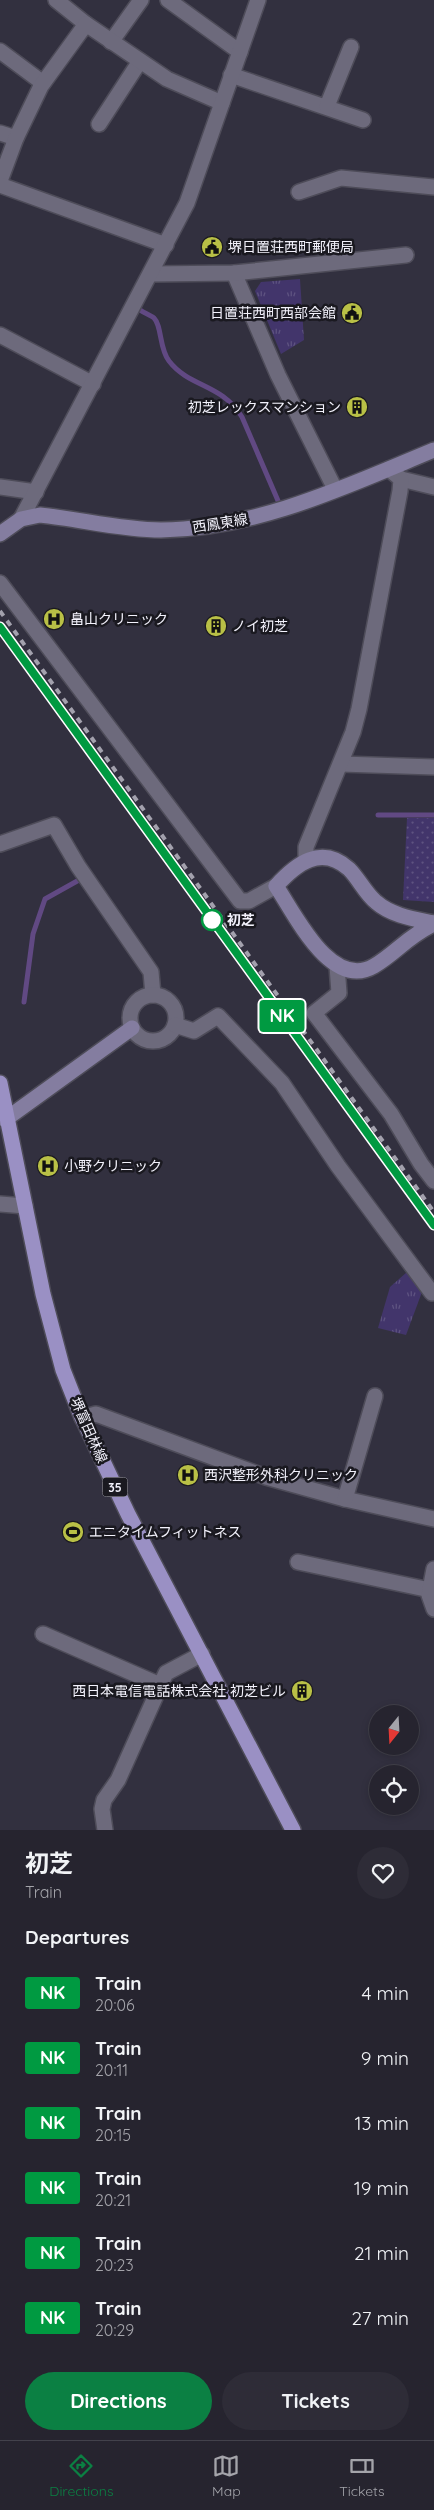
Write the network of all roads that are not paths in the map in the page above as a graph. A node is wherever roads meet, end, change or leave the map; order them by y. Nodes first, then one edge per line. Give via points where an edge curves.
1 (56, 0) edge
2 (141, 0) edge
3 (168, 0) edge
4 (258, 0) edge
5 (86, 24) junction
6 (111, 42) junction
7 (351, 47) dead end
8 (0, 51) edge
9 (240, 52) junction
10 (140, 61) junction
11 (232, 75) junction
12 (43, 83) junction
13 (222, 103) junction
14 (327, 106) junction
15 (362, 120) dead end
16 (99, 124) dead end
17 (0, 133) edge
18 (16, 138) junction
19 (0, 181) edge
20 (0, 185) edge
21 (434, 187) edge
22 (299, 192) dead end
23 (166, 245) junction
24 (406, 256) dead end
25 (234, 273) junction
26 (151, 274) junction
27 (0, 335) edge
28 (93, 384) junction
29 (434, 450) edge
30 (389, 469) junction
31 (401, 479) junction
32 (0, 487) edge
33 (434, 487) edge
34 (335, 489) junction
35 (36, 492) junction
36 (21, 519) junction
37 (0, 534) edge
38 (0, 583) edge
39 (341, 764) junction
40 (434, 767) edge
41 (0, 844) edge
42 (306, 859) junction
43 (276, 886) junction
44 (434, 924) edge
45 (337, 966) junction
46 (153, 995) junction
47 (175, 1025) junction
48 (132, 1028) junction
49 (0, 1084) edge
50 (3, 1118) edge
51 (434, 1181) edge
52 (0, 1204) edge
53 (25, 1206) junction
54 (432, 1294) dead end
55 (375, 1396) dead end
56 (82, 1418) junction
57 (345, 1499) junction
58 (434, 1519) edge
59 (298, 1562) dead end
60 (434, 1569) edge
61 (430, 1590) junction
62 (434, 1609) edge
63 (43, 1634) dead end
64 (202, 1654) junction
65 (160, 1685) junction
66 (105, 1830) edge
67 (293, 1830) edge

1 - 5 street
2 - 6 street
3 - 9 street
4 - 9 street
5 - 6 street
5 - 12 street
6 - 10 street
7 - 14 street
8 - 12 street
9 - 11 street
10 - 13 street via 167,79
10 - 16 street
11 - 13 street
11 - 14 street
12 - 18 street
13 - 23 street via 187,202
14 - 15 street
17 - 18 street
18 - 19 street
20 - 23 street
21 - 22 street via 341,178
23 - 26 street
24 - 25 street
25 - 26 street
25 - 34 street via 278,375
26 - 28 street
27 - 28 street
28 - 35 street
29 - 30 street, 西鳳東線
30 - 31 street
30 - 34 street, 西鳳東線
31 - 33 street
31 - 39 street via 359,709
32 - 35 street
34 - 36 street, 西鳳東線 via 277,511 202,527 153,529 40,515
35 - 36 street
36 - 37 street, 西鳳東線
38 - 43 street via 240,901 249,902
39 - 40 street
39 - 42 street via 306,847
41 - 46 street via 54,825 78,866 151,972
42 - 43 street
42 - 44 street via 333,860 348,868 377,903 401,916
43 - 45 street via 324,957
44 - 45 street via 415,933 373,966 358,971
45 - 51 street via 339,993 314,1013 391,1114 420,1164
46 - 47 street via 172,1004
46 - 48 street via 139,1000 134,1006
47 - 48 street via 166,1037 152,1041 140,1037
47 - 54 street via 194,1031 218,1016 282,1083
48 - 50 street
49 - 50 main road, 堺富田林線 / 35
50 - 53 main road, 堺富田林線 / 35
52 - 53 street
53 - 56 main road, 堺富田林線 / 35 via 54,1338
55 - 57 street
56 - 57 street via 96,1414 266,1477
56 - 64 main road, 堺富田林線 / 35 via 124,1507
57 - 58 street
59 - 61 street
60 - 61 street
61 - 62 street
63 - 65 street
64 - 65 street via 166,1673
64 - 67 main road, 堺富田林線 / 35
65 - 66 street via 118,1780 104,1800

